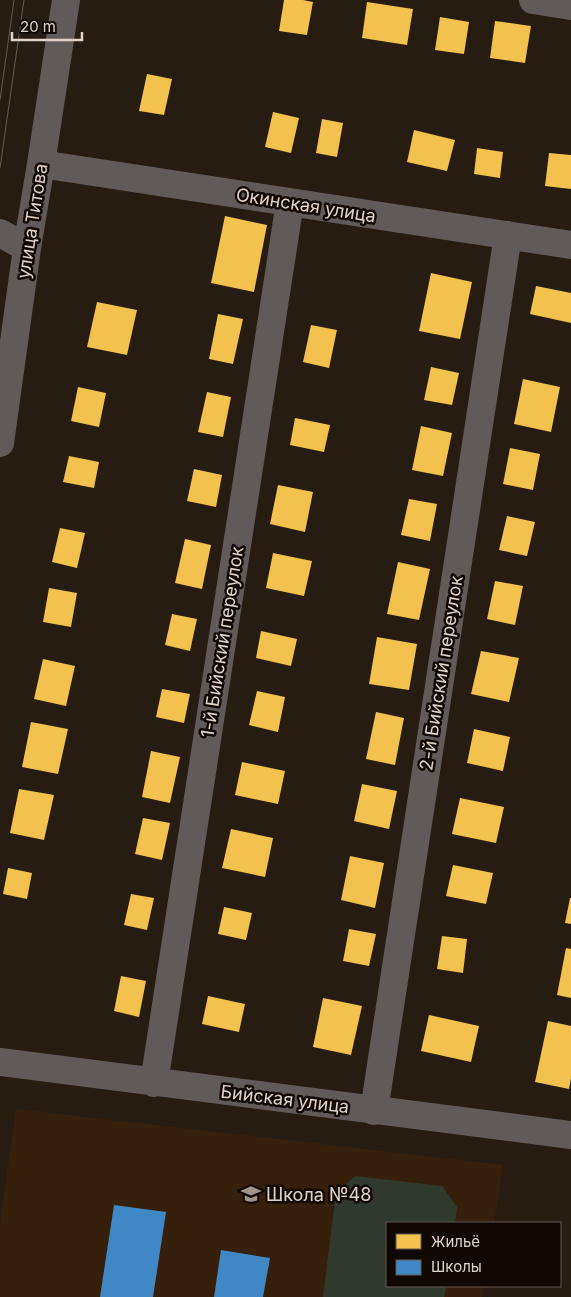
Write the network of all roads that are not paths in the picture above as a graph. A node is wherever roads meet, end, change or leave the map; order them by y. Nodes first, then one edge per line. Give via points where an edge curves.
1 (66, 0) edge
2 (533, 0) edge
3 (571, 6) edge
4 (41, 164) junction
5 (290, 202) junction
6 (0, 233) edge
7 (508, 236) junction
8 (571, 245) edge
9 (27, 248) junction
10 (0, 443) edge
11 (0, 1062) edge
12 (154, 1083) junction
13 (374, 1111) junction
14 (571, 1135) edge

1 - 4 street, улица Титова
2 - 3 street
4 - 5 street, Окинская улица
4 - 9 street, улица Титова
5 - 7 street, Окинская улица
5 - 12 street, 1-й Бийский переулок
6 - 9 street
7 - 8 street, Окинская улица
7 - 13 street, 2-й Бийский переулок
9 - 10 street, улица Титова
11 - 12 street, Бийская улица
12 - 13 street, Бийская улица
13 - 14 street, Бийская улица

